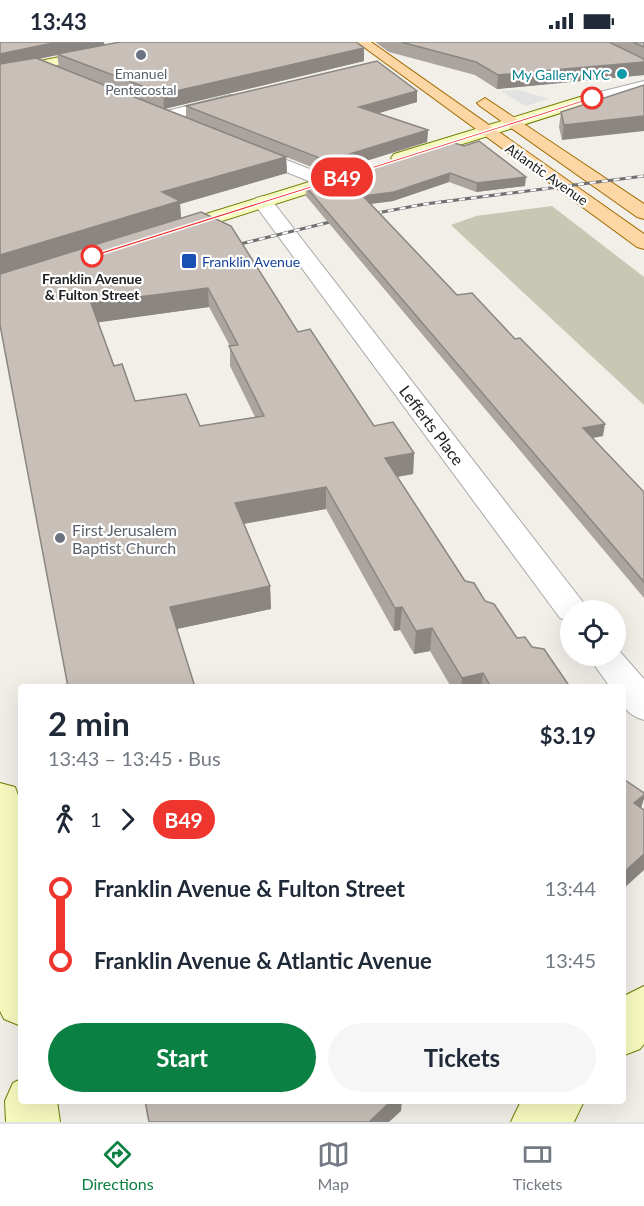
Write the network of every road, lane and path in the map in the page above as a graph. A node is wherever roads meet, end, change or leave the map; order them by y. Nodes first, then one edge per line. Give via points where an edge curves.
1 (154, 42) edge
2 (363, 42) edge
3 (114, 45) edge
4 (390, 61) junction
5 (371, 65) edge
6 (37, 66) junction
7 (0, 73) edge
8 (69, 79) edge
9 (644, 85) edge
10 (471, 93) dead end
11 (248, 95) edge
12 (513, 122) junction
13 (186, 125) edge
14 (486, 131) junction
15 (228, 142) edge
16 (382, 164) edge
17 (363, 170) edge
18 (327, 182) junction
19 (263, 202) junction
20 (644, 213) edge
21 (156, 236) edge
22 (644, 243) edge
23 (564, 600) edge
24 (614, 666) edge
25 (644, 706) edge
26 (0, 799) edge
27 (18, 974) edge
28 (644, 1009) edge
29 (626, 1028) edge
30 (31, 1104) edge
31 (555, 1104) edge
32 (33, 1122) edge
33 (538, 1122) edge

1 - 3 street
2 - 4 main road, Atlantic Avenue
3 - 6 street
4 - 5 street
4 - 14 main road, Atlantic Avenue
6 - 7 street
6 - 8 street
9 - 12 street
10 - 12 main road, Atlantic Avenue
11 - 13 street via 159,114
12 - 14 street
12 - 20 main road, Atlantic Avenue
14 - 16 street
14 - 22 main road, Atlantic Avenue
15 - 18 street
17 - 18 street
18 - 19 street
19 - 21 street
19 - 23 street, Lefferts Place
24 - 25 street
26 - 27 street
28 - 29 street
30 - 32 street
31 - 33 street

